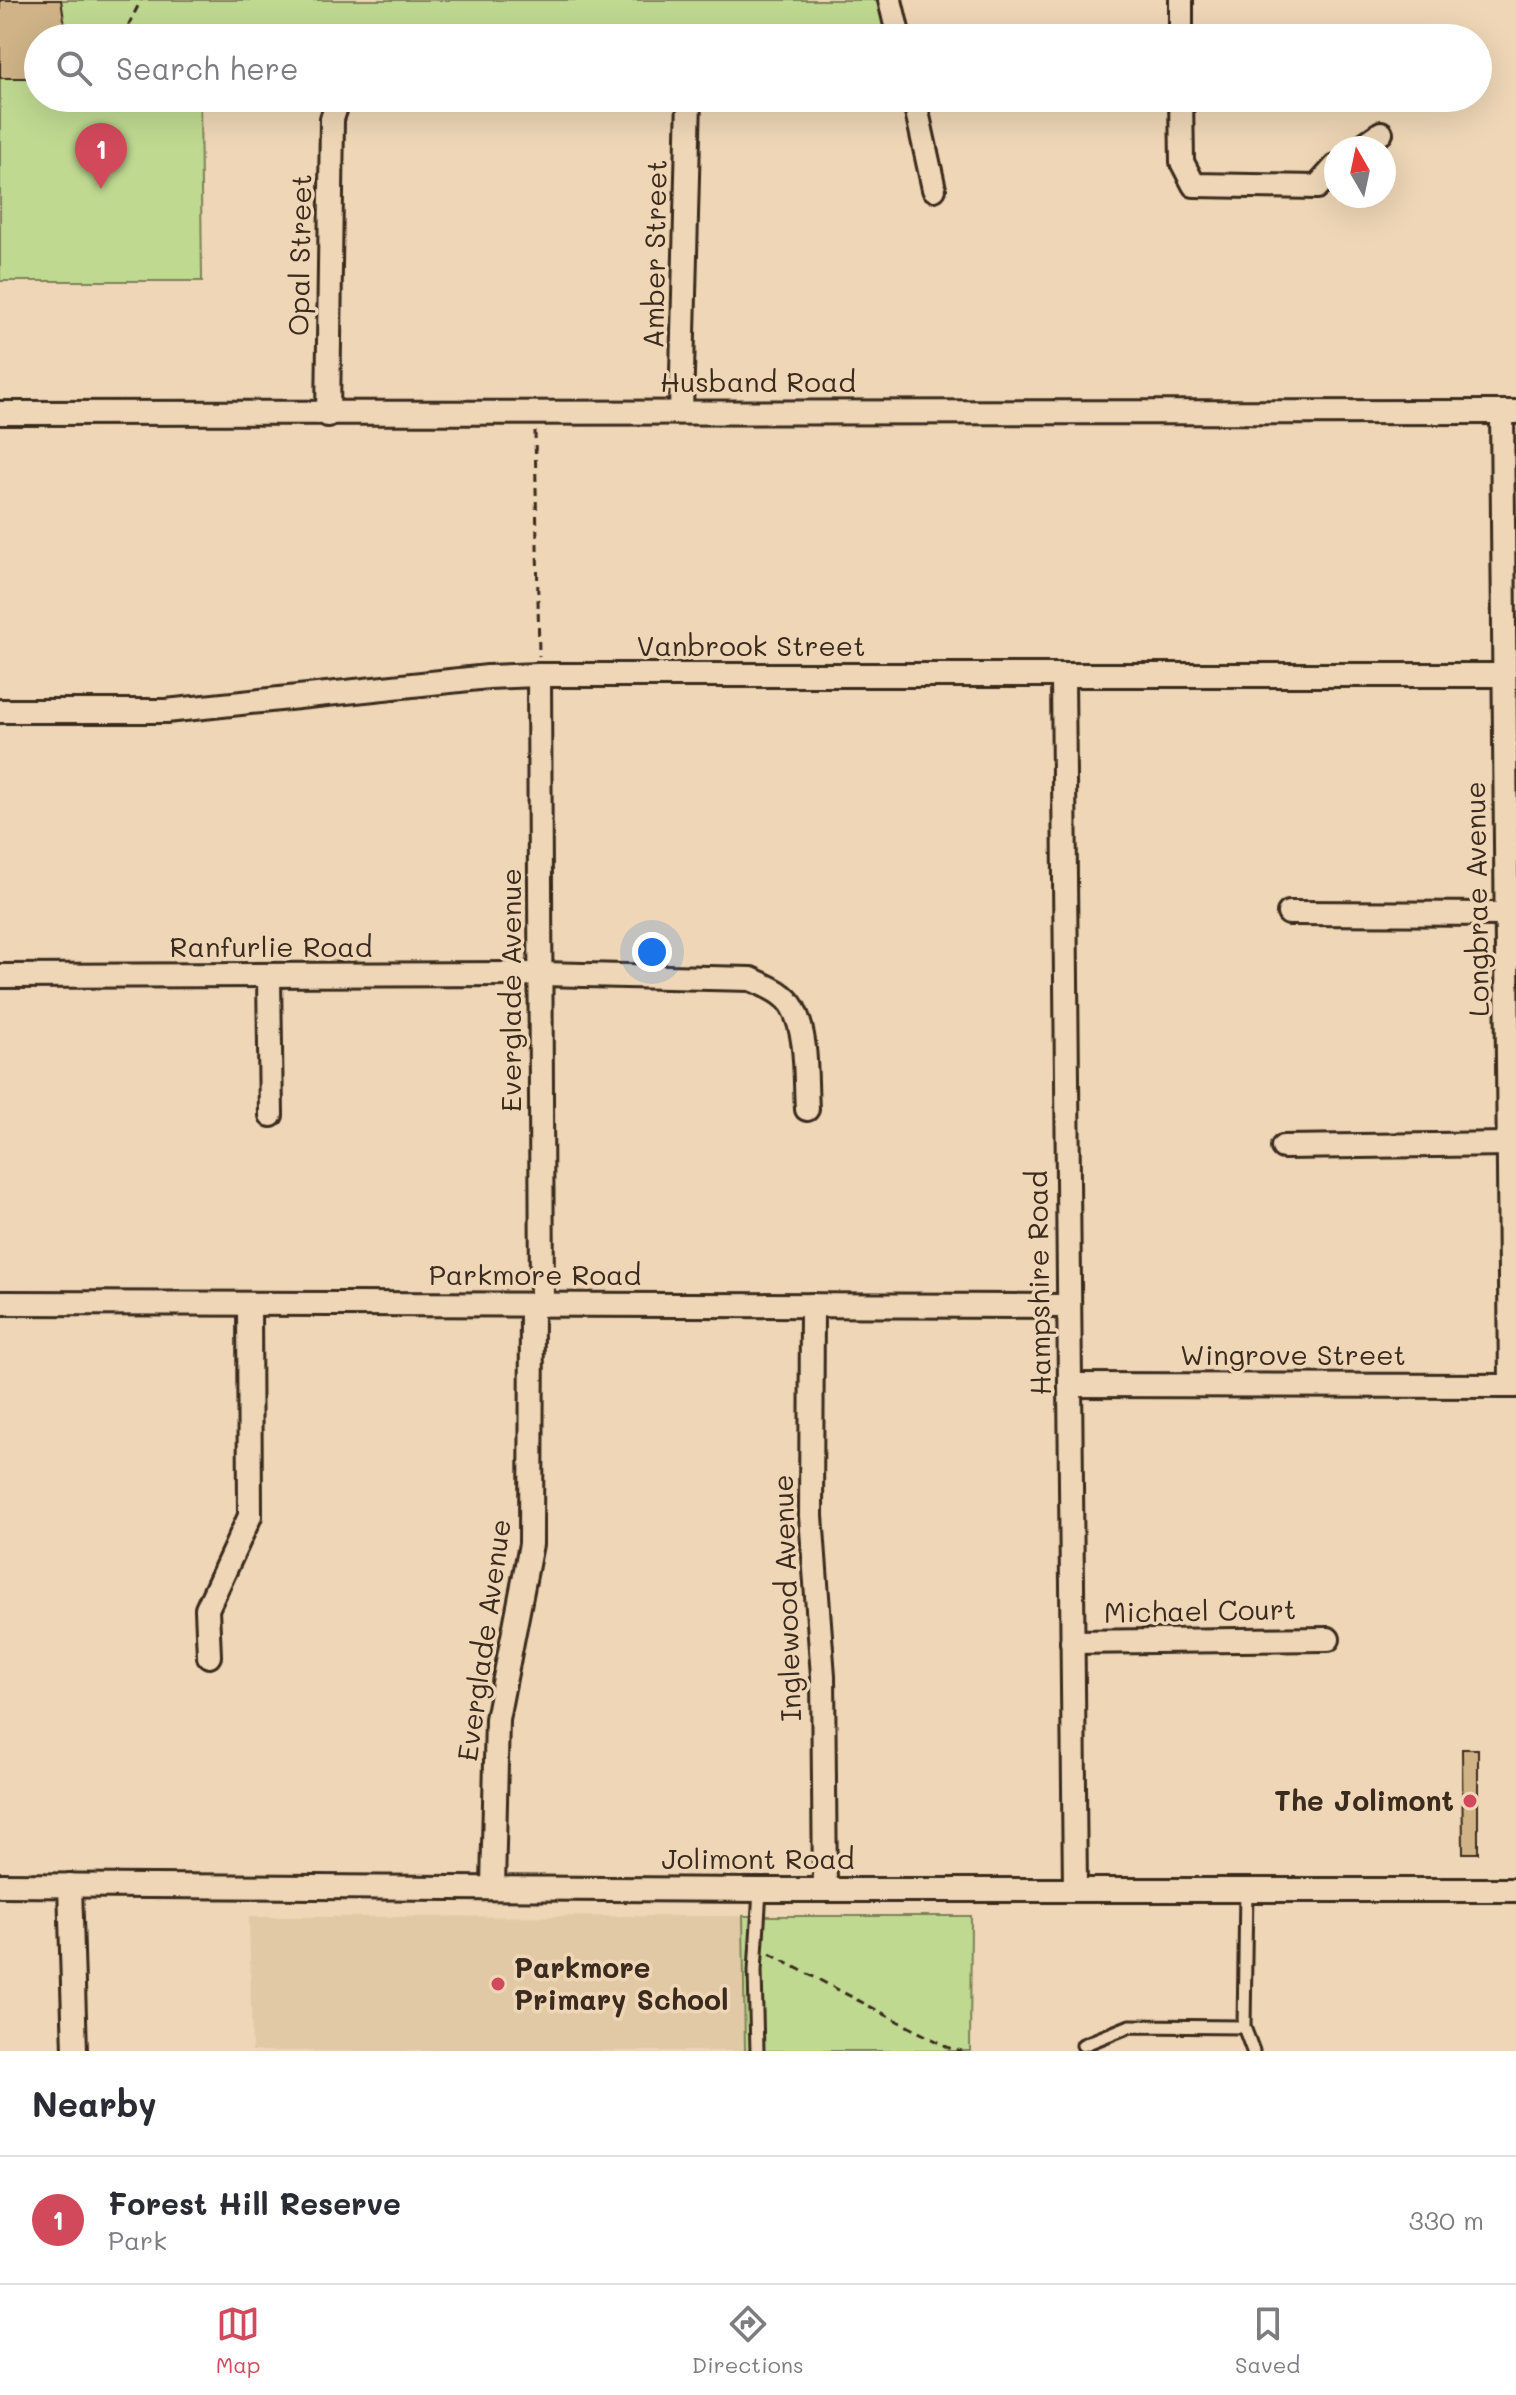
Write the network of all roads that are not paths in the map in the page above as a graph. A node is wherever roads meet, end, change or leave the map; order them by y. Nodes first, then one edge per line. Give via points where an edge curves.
1 (890, 0) edge
2 (1181, 0) edge
3 (896, 24) edge
4 (1181, 24) edge
5 (334, 112) edge
6 (689, 112) edge
7 (917, 112) edge
8 (1181, 112) edge
9 (1381, 133) dead end
10 (1377, 136) edge
11 (1324, 179) edge
12 (934, 189) dead end
13 (681, 412) junction
14 (1509, 412) edge
15 (0, 413) edge
16 (328, 415) junction
17 (539, 675) junction
18 (1504, 675) junction
19 (1063, 677) junction
20 (0, 711) edge
21 (1289, 913) dead end
22 (1508, 914) junction
23 (542, 974) junction
24 (0, 976) edge
25 (269, 978) junction
26 (807, 1109) dead end
27 (271, 1115) dead end
28 (1510, 1144) junction
29 (1283, 1147) dead end
30 (0, 1303) edge
31 (249, 1304) junction
32 (537, 1305) junction
33 (812, 1305) junction
34 (1069, 1306) junction
35 (1070, 1385) junction
36 (1514, 1386) edge
37 (1328, 1639) dead end
38 (1072, 1642) junction
39 (209, 1656) dead end
40 (0, 1885) edge
41 (70, 1885) junction
42 (493, 1886) junction
43 (1075, 1888) junction
44 (825, 1889) junction
45 (1246, 1889) junction
46 (760, 1890) junction
47 (1516, 1890) edge
48 (1244, 2027) junction
49 (1083, 2045) dead end
50 (75, 2051) edge
51 (757, 2051) edge
52 (1253, 2051) edge

1 - 3 street
2 - 4 street
5 - 16 street, Opal Street
6 - 13 street, Amber Street
7 - 12 street
8 - 11 street via 1182,162 1194,185 1317,187
9 - 10 street
13 - 14 street, Husband Road
13 - 16 street, Husband Road
14 - 18 street, Longbrae Avenue
15 - 16 street, Husband Road
17 - 19 street, Vanbrook Street
17 - 20 street, Vanbrook Street via 166,711
17 - 23 street, Everglade Avenue
18 - 19 street, Vanbrook Street
18 - 22 street, Longbrae Avenue
19 - 34 street, Hampshire Road
21 - 22 street
22 - 28 street, Longbrae Avenue
23 - 25 street, Ranfurlie Road
23 - 26 street, Ranfurlie Road via 751,979 778,991 793,1008 803,1048
23 - 32 street, Everglade Avenue
24 - 25 street, Ranfurlie Road
25 - 27 street
28 - 29 street
28 - 36 street, Longbrae Avenue
30 - 31 street, Parkmore Road
31 - 32 street, Parkmore Road
31 - 39 street via 250,1516 207,1609
32 - 33 street, Parkmore Road
32 - 42 street, Everglade Avenue via 531,1544 497,1719
33 - 34 street, Parkmore Road
33 - 44 street, Inglewood Avenue via 811,1516 823,1676
34 - 35 street, Hampshire Road
35 - 36 street, Wingrove Street
35 - 38 street, Hampshire Road
37 - 38 street, Michael Court
38 - 43 street, Hampshire Road
40 - 41 street, Jolimont Road
41 - 42 street, Jolimont Road
41 - 50 street
42 - 46 street, Jolimont Road
43 - 44 street, Jolimont Road
43 - 45 street, Jolimont Road
44 - 46 street, Jolimont Road
45 - 47 street, Jolimont Road
45 - 48 lane
46 - 51 lane
48 - 49 lane via 1130,2026
48 - 52 lane

